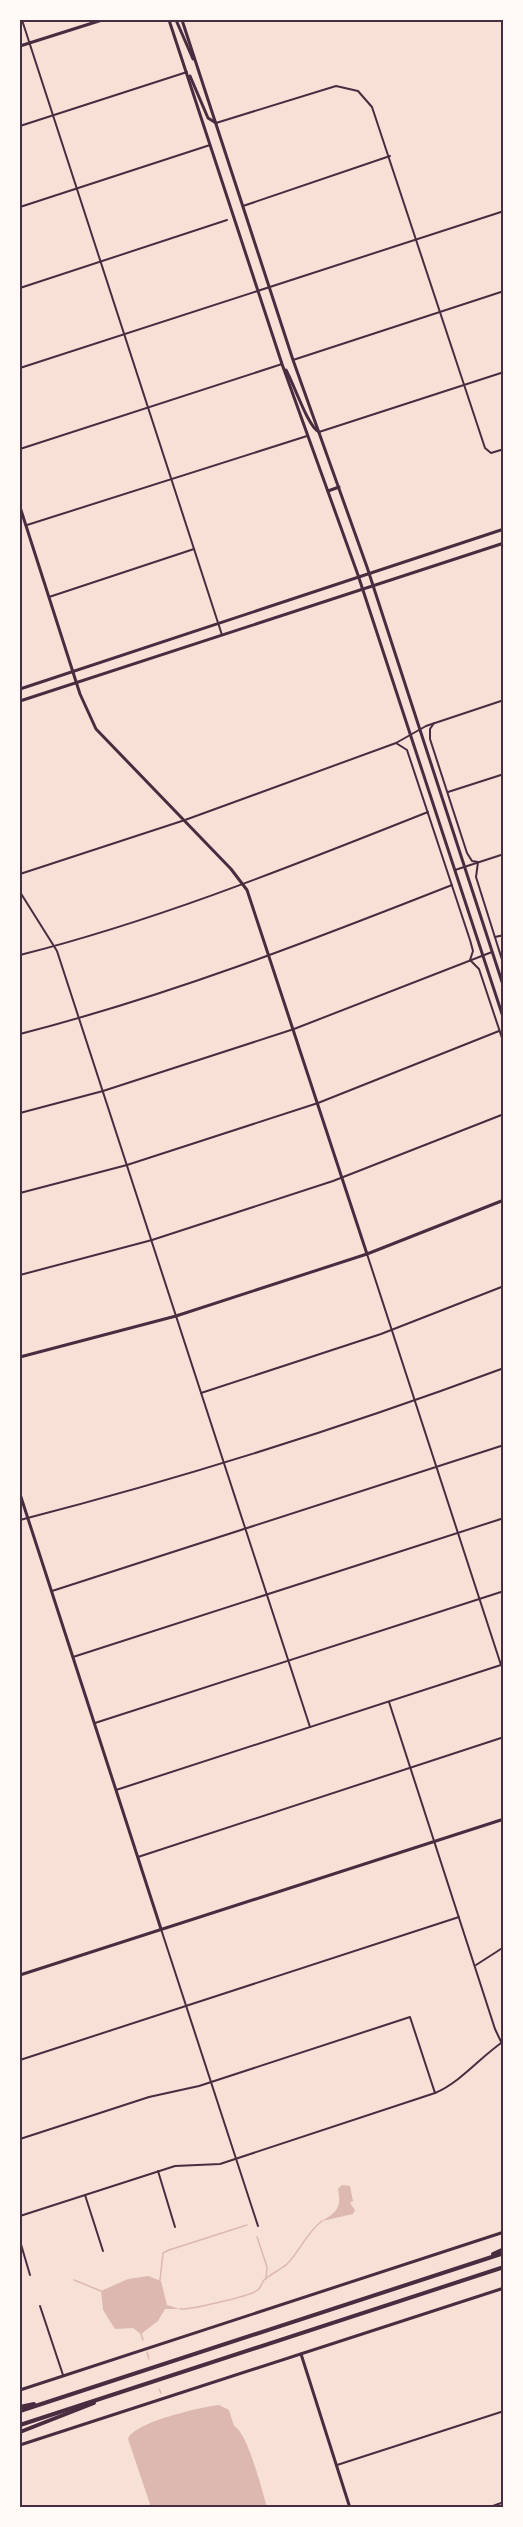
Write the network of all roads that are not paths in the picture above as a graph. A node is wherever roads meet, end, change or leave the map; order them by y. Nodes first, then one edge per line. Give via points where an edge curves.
1 (22, 20) edge
2 (102, 20) edge
3 (169, 20) edge
4 (176, 20) edge
5 (182, 20) edge
6 (30, 43) junction
7 (20, 46) edge
8 (198, 68) junction
9 (187, 72) junction
10 (53, 116) junction
11 (216, 123) junction
12 (20, 126) edge
13 (210, 146) junction
14 (390, 156) junction
15 (77, 189) junction
16 (243, 206) junction
17 (20, 207) edge
18 (504, 211) edge
19 (227, 220) dead end
20 (417, 239) junction
21 (100, 261) junction
22 (270, 287) junction
23 (20, 288) edge
24 (258, 291) junction
25 (504, 291) edge
26 (440, 312) junction
27 (125, 334) junction
28 (293, 360) junction
29 (282, 364) junction
30 (20, 368) edge
31 (504, 372) edge
32 (464, 385) junction
33 (148, 407) junction
34 (319, 432) junction
35 (307, 436) junction
36 (20, 448) edge
37 (504, 449) edge
38 (171, 478) junction
39 (339, 487) junction
40 (328, 491) junction
41 (20, 507) edge
42 (25, 525) junction
43 (504, 529) edge
44 (504, 543) edge
45 (194, 549) junction
46 (368, 572) junction
47 (358, 575) junction
48 (373, 586) junction
49 (362, 589) junction
50 (49, 597) junction
51 (219, 623) junction
52 (222, 635) junction
53 (73, 672) junction
54 (76, 682) junction
55 (20, 689) edge
56 (504, 700) edge
57 (20, 701) edge
58 (434, 723) junction
59 (419, 730) junction
60 (411, 735) junction
61 (396, 743) junction
62 (504, 774) edge
63 (448, 792) junction
64 (428, 812) junction
65 (185, 820) junction
66 (504, 854) edge
67 (478, 862) junction
68 (464, 867) junction
69 (455, 870) junction
70 (20, 874) edge
71 (243, 884) junction
72 (452, 885) junction
73 (20, 892) edge
74 (504, 935) edge
75 (494, 938) junction
76 (55, 946) junction
77 (492, 952) junction
78 (20, 955) edge
79 (270, 956) junction
80 (483, 956) junction
81 (470, 960) junction
82 (504, 966) edge
83 (504, 988) edge
84 (79, 1018) junction
85 (504, 1020) edge
86 (294, 1029) junction
87 (500, 1031) junction
88 (20, 1034) edge
89 (504, 1044) edge
90 (103, 1091) junction
91 (318, 1103) junction
92 (20, 1113) edge
93 (504, 1114) edge
94 (127, 1165) junction
95 (342, 1178) junction
96 (20, 1193) edge
97 (504, 1200) edge
98 (152, 1240) junction
99 (367, 1254) junction
100 (20, 1275) edge
101 (504, 1286) edge
102 (176, 1316) junction
103 (392, 1330) junction
104 (20, 1357) edge
105 (504, 1368) edge
106 (201, 1393) junction
107 (415, 1401) junction
108 (504, 1445) edge
109 (224, 1462) junction
110 (436, 1467) junction
111 (20, 1494) edge
112 (27, 1518) junction
113 (504, 1518) edge
114 (20, 1520) edge
115 (245, 1529) junction
116 (458, 1533) junction
117 (51, 1592) junction
118 (504, 1592) edge
119 (267, 1595) junction
120 (479, 1599) junction
121 (72, 1657) junction
122 (288, 1661) junction
123 (502, 1665) edge
124 (389, 1702) junction
125 (94, 1724) junction
126 (310, 1727) junction
127 (504, 1737) edge
128 (410, 1768) junction
129 (116, 1790) junction
130 (504, 1819) edge
131 (434, 1841) junction
132 (138, 1857) junction
133 (459, 1917) junction
134 (161, 1929) junction
135 (504, 1947) edge
136 (475, 1966) junction
137 (20, 1975) edge
138 (186, 2006) junction
139 (502, 2042) edge
140 (504, 2048) edge
141 (20, 2060) edge
142 (211, 2082) junction
143 (435, 2093) junction
144 (20, 2139) edge
145 (236, 2159) junction
146 (158, 2171) junction
147 (85, 2195) junction
148 (20, 2216) edge
149 (258, 2226) dead end
150 (175, 2227) dead end
151 (504, 2232) edge
152 (20, 2241) edge
153 (103, 2251) dead end
154 (504, 2251) edge
155 (504, 2268) edge
156 (30, 2275) dead end
157 (504, 2288) edge
158 (40, 2306) dead end
159 (301, 2354) junction
160 (63, 2375) junction
161 (141, 2385) junction
162 (20, 2390) edge
163 (20, 2409) edge
164 (504, 2410) edge
165 (20, 2425) edge
166 (20, 2432) edge
167 (20, 2445) edge
168 (336, 2465) junction
169 (504, 2502) edge
170 (350, 2508) edge
171 (488, 2508) edge

1 - 6 street
2 - 6 main road
3 - 9 main road
4 - 8 main road
5 - 8 main road
6 - 7 main road
6 - 10 street
8 - 11 main road
9 - 10 street
9 - 11 main road via 208,118
9 - 13 main road
10 - 12 street
10 - 15 street
11 - 14 street via 328,88 351,88 372,107
11 - 16 main road
13 - 15 street
13 - 24 main road
14 - 16 street
14 - 20 street
15 - 17 street
15 - 21 street
16 - 22 main road
18 - 20 street
19 - 21 street
20 - 22 street
20 - 26 street
21 - 23 street
21 - 27 street
22 - 24 street
22 - 28 main road
24 - 27 street
24 - 29 main road
25 - 26 street
26 - 28 street
26 - 32 street
27 - 30 street
27 - 33 street
28 - 34 main road
29 - 33 street
29 - 34 main road via 311,427
29 - 35 main road
31 - 32 street
32 - 34 street
32 - 37 street via 488,452
33 - 36 street
33 - 38 street
34 - 39 main road
35 - 38 street
35 - 40 main road
38 - 42 street
38 - 45 street
39 - 40 main road
39 - 46 main road
40 - 47 main road
41 - 42 main road
42 - 50 main road
43 - 46 main road
44 - 48 main road
45 - 50 street
45 - 51 street
46 - 47 main road
46 - 48 main road
47 - 49 main road
47 - 51 main road
48 - 49 main road
48 - 59 main road
49 - 52 main road
49 - 60 main road
50 - 53 main road
51 - 52 street
51 - 53 main road
52 - 54 main road
53 - 54 main road
53 - 55 main road
54 - 57 main road
54 - 65 main road via 101,736
56 - 58 street
58 - 59 street
58 - 63 street via 430,739
59 - 60 street
59 - 68 main road
60 - 61 street
60 - 69 main road
61 - 64 street via 407,750
61 - 65 street
62 - 63 street
63 - 67 street via 467,853 472,861
64 - 71 street
64 - 72 street
65 - 70 street
65 - 71 main road
66 - 67 street
67 - 68 street
67 - 75 street via 476,878
68 - 69 street
68 - 77 main road
69 - 80 main road
71 - 76 street
71 - 79 main road
72 - 79 street
72 - 81 street via 473,951
73 - 76 street
74 - 75 street
75 - 82 street
76 - 78 street
76 - 84 street
77 - 80 street
77 - 83 main road
79 - 84 street
79 - 86 main road
80 - 81 street
80 - 85 main road
81 - 86 street
81 - 87 street via 479,969
84 - 88 street
84 - 90 street
86 - 90 street
86 - 91 main road
87 - 89 street
87 - 91 street
90 - 92 street
90 - 94 street
91 - 94 street
91 - 95 main road
93 - 95 street
94 - 96 street
94 - 98 street
95 - 98 street
95 - 99 main road
97 - 99 main road
98 - 100 street
98 - 102 street
99 - 102 main road
99 - 103 street
101 - 103 street
102 - 104 main road
102 - 106 street
103 - 106 street
103 - 107 street
105 - 107 street
106 - 109 street
107 - 109 street
107 - 110 street
108 - 110 street
109 - 112 street
109 - 115 street
110 - 115 street
110 - 116 street
111 - 112 main road
112 - 114 street
112 - 117 main road
113 - 116 street
115 - 117 street
115 - 119 street
116 - 119 street
116 - 120 street
117 - 121 main road
118 - 120 street
119 - 121 street
119 - 122 street
120 - 122 street
120 - 123 street
121 - 125 main road
122 - 125 street
122 - 126 street
123 - 124 street
124 - 126 street
124 - 128 street
125 - 129 main road
126 - 129 street
127 - 128 street
128 - 131 street
128 - 132 street
129 - 132 main road
130 - 131 main road
131 - 133 street
131 - 134 main road
132 - 134 main road
133 - 136 street
133 - 138 street
134 - 137 main road
134 - 138 street
135 - 136 street
136 - 139 street
138 - 141 street
138 - 142 street
139 - 140 street
139 - 143 street
142 - 143 street via 410,2017
142 - 144 street via 149,2097
142 - 145 street
143 - 145 street
145 - 146 street via 212,2166 179,2165
145 - 149 street
146 - 147 street
146 - 150 street
147 - 148 street
147 - 153 street
151 - 160 main road
152 - 156 street
154 - 163 highway
155 - 161 highway
157 - 159 main road
158 - 160 street
159 - 167 main road
159 - 168 main road
160 - 162 main road
161 - 165 highway
161 - 166 highway
164 - 168 street
168 - 170 main road
169 - 171 street

